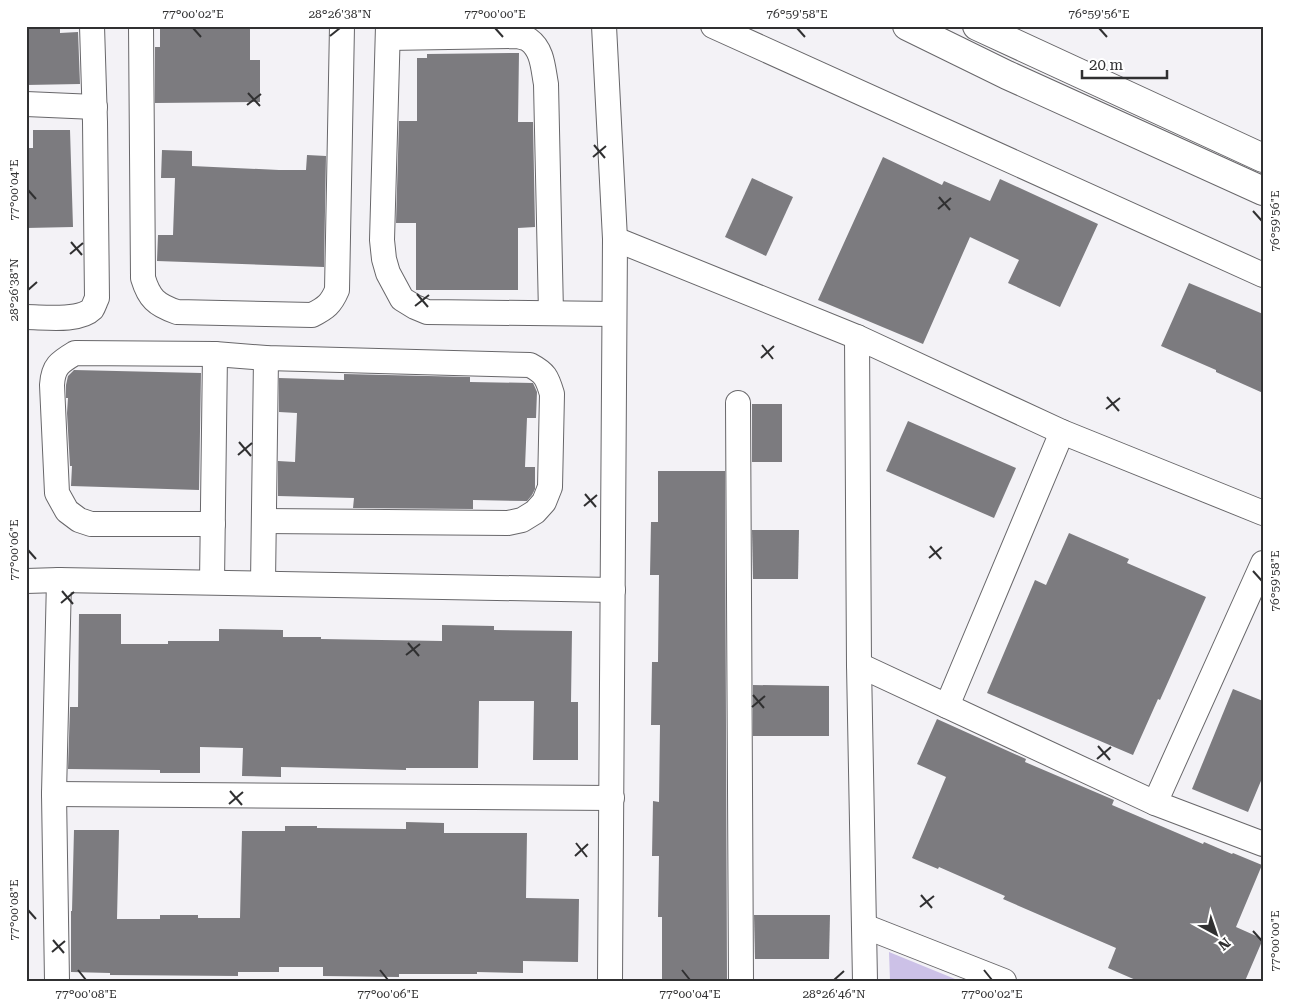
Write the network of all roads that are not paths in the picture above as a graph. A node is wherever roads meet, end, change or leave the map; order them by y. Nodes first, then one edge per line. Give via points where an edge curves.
1 (92, 26) edge
2 (141, 26) edge
3 (342, 26) edge
4 (604, 26) edge
5 (713, 26) edge
6 (907, 26) edge
7 (982, 29) edge
8 (388, 32) edge
9 (974, 59) junction
10 (26, 104) edge
11 (95, 107) junction
12 (1263, 158) edge
13 (1263, 191) edge
14 (615, 239) junction
15 (1263, 274) edge
16 (551, 313) junction
17 (614, 314) junction
18 (26, 317) edge
19 (857, 337) junction
20 (216, 354) junction
21 (266, 358) junction
22 (738, 403) dead end
23 (1062, 432) junction
24 (1263, 513) edge
25 (264, 521) junction
26 (213, 524) junction
27 (1263, 563) edge
28 (26, 580) edge
29 (59, 580) junction
30 (212, 582) junction
31 (263, 583) junction
32 (613, 590) junction
33 (859, 666) junction
34 (947, 706) junction
35 (54, 794) junction
36 (612, 798) junction
37 (1155, 802) junction
38 (1263, 844) edge
39 (864, 926) junction
40 (57, 981) edge
41 (610, 981) edge
42 (741, 981) edge
43 (865, 981) edge
44 (1004, 981) edge

1 - 11 street
2 - 3 street via 143,278 151,298 166,309 177,312 312,315 325,308 337,290
4 - 14 street
5 - 15 street
6 - 9 highway
7 - 9 highway
7 - 12 highway
8 - 16 street via 517,36 537,48 546,84
8 - 16 street via 382,240 384,259 395,287 402,299 427,312
9 - 13 highway
10 - 11 street
11 - 18 street via 97,298 90,311 79,316
14 - 17 street
14 - 19 street
16 - 17 street
17 - 32 street
19 - 23 street
19 - 33 street
20 - 21 street
20 - 26 street
20 - 26 street via 75,353 58,366 52,385 57,493 67,511 78,520 91,524
21 - 25 street
21 - 25 street via 530,365 542,372 549,383 552,403 550,487 544,502 522,520 508,523
22 - 42 street
23 - 24 street
23 - 34 street
25 - 31 street
26 - 30 street
27 - 37 street
28 - 29 street
29 - 30 street
29 - 35 street
30 - 31 street
31 - 32 street
32 - 36 street
33 - 34 street
33 - 39 street
34 - 37 street
35 - 36 street
35 - 40 street
36 - 41 street
37 - 38 street
39 - 43 street
39 - 44 street

